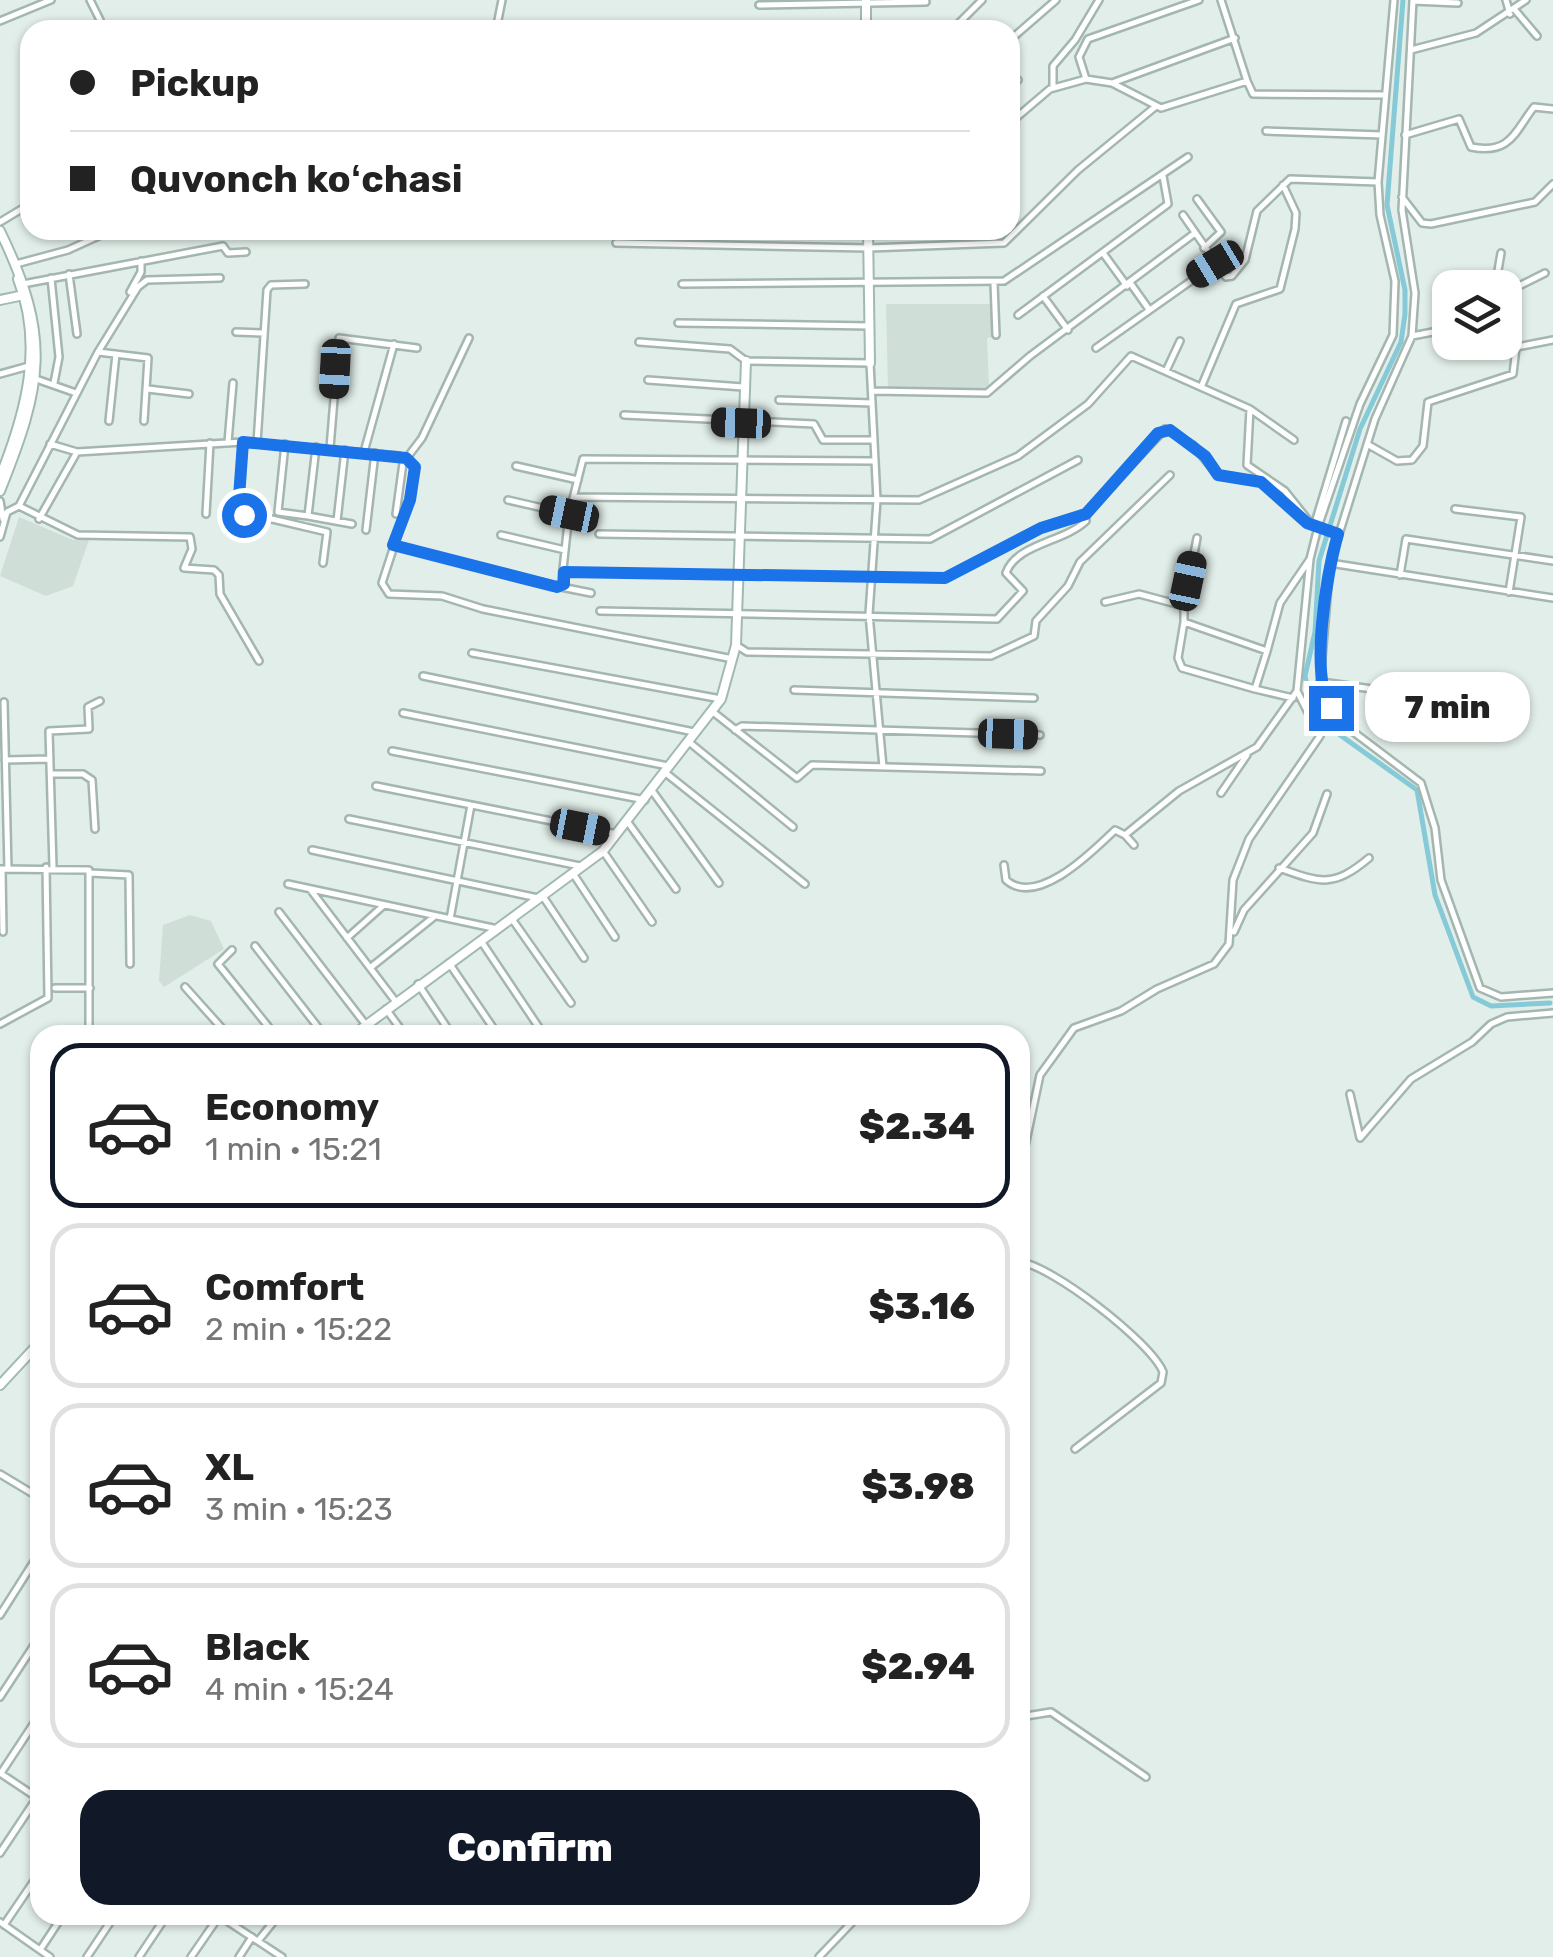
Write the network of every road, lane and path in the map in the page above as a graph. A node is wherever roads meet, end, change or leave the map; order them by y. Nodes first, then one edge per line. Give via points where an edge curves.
1 (51, 0) edge
2 (90, 0) edge
3 (982, 0) edge
4 (1056, 0) edge
5 (1099, 0) edge
6 (1199, 0) edge
7 (1220, 0) edge
8 (1394, 0) edge
9 (1506, 0) edge
10 (1526, 0) edge
11 (1413, 1) edge
12 (866, 2) edge
13 (926, 2) edge
14 (1458, 3) dead end
15 (758, 6) dead end
16 (1512, 12) junction
17 (100, 20) dead end
18 (962, 20) edge
19 (0, 21) edge
20 (1020, 31) edge
21 (1537, 36) dead end
22 (1235, 38) junction
23 (1412, 50) junction
24 (1086, 79) junction
25 (1247, 82) junction
26 (1112, 83) junction
27 (1053, 88) junction
28 (1386, 95) junction
29 (1154, 107) junction
30 (1553, 110) edge
31 (1020, 115) edge
32 (1266, 131) dead end
33 (1382, 136) junction
34 (1404, 136) junction
35 (1188, 158) dead end
36 (1163, 176) junction
37 (1378, 182) junction
38 (1553, 184) edge
39 (1283, 185) junction
40 (1402, 197) junction
41 (1197, 200) dead end
42 (1183, 215) dead end
43 (1020, 229) edge
44 (0, 232) edge
45 (1195, 234) junction
46 (90, 240) edge
47 (868, 240) edge
48 (1009, 240) edge
49 (616, 243) dead end
50 (0, 244) edge
51 (868, 248) junction
52 (1204, 248) junction
53 (246, 252) dead end
54 (1103, 253) junction
55 (1500, 253) dead end
56 (141, 261) junction
57 (16, 264) junction
58 (1215, 264) junction
59 (1498, 270) edge
60 (69, 274) junction
61 (1544, 274) dead end
62 (51, 278) junction
63 (220, 278) dead end
64 (994, 282) junction
65 (305, 284) dead end
66 (682, 284) dead end
67 (869, 285) junction
68 (1129, 285) junction
69 (1522, 285) edge
70 (24, 290) junction
71 (1043, 296) junction
72 (0, 300) edge
73 (1148, 308) junction
74 (1018, 314) dead end
75 (678, 323) dead end
76 (870, 326) junction
77 (1068, 330) junction
78 (236, 332) dead end
79 (1432, 332) edge
80 (264, 333) junction
81 (77, 334) dead end
82 (996, 334) dead end
83 (1412, 336) junction
84 (469, 338) dead end
85 (1553, 340) edge
86 (1180, 341) dead end
87 (639, 342) dead end
88 (104, 344) junction
89 (394, 344) junction
90 (1522, 347) edge
91 (417, 348) dead end
92 (1096, 348) dead end
93 (98, 352) junction
94 (116, 354) junction
95 (1515, 360) edge
96 (746, 361) junction
97 (870, 363) junction
98 (34, 365) junction
99 (1166, 370) junction
100 (0, 374) edge
101 (36, 379) junction
102 (648, 380) dead end
103 (234, 382) dead end
104 (54, 383) junction
105 (1202, 385) junction
106 (743, 387) junction
107 (148, 388) junction
108 (872, 391) junction
109 (76, 393) junction
110 (189, 394) dead end
111 (778, 400) dead end
112 (872, 403) junction
113 (1250, 410) junction
114 (624, 415) dead end
115 (108, 421) dead end
116 (144, 421) dead end
117 (1346, 421) dead end
118 (741, 423) junction
119 (874, 440) junction
120 (1294, 440) dead end
121 (228, 442) junction
122 (243, 442) junction
123 (257, 442) junction
124 (210, 443) junction
125 (50, 444) junction
126 (285, 444) junction
127 (1367, 444) junction
128 (316, 447) junction
129 (330, 448) junction
130 (345, 450) junction
131 (77, 452) junction
132 (364, 452) junction
133 (374, 453) junction
134 (406, 458) junction
135 (740, 460) junction
136 (1078, 460) dead end
137 (875, 461) junction
138 (2, 463) edge
139 (516, 466) dead end
140 (1170, 475) dead end
141 (0, 476) edge
142 (578, 480) junction
143 (0, 492) edge
144 (574, 497) junction
145 (740, 499) junction
146 (508, 500) dead end
147 (877, 500) junction
148 (0, 501) edge
149 (19, 506) junction
150 (1455, 509) dead end
151 (206, 514) dead end
152 (396, 514) dead end
153 (569, 514) junction
154 (1086, 514) junction
155 (308, 516) junction
156 (3, 519) junction
157 (39, 519) junction
158 (338, 521) junction
159 (352, 524) dead end
160 (1314, 526) junction
161 (366, 530) dead end
162 (599, 534) dead end
163 (1338, 534) junction
164 (501, 535) dead end
165 (0, 536) edge
166 (740, 537) junction
167 (875, 538) junction
168 (1197, 538) dead end
169 (393, 545) junction
170 (565, 550) junction
171 (1516, 556) junction
172 (1310, 559) junction
173 (1553, 561) edge
174 (1330, 562) junction
175 (323, 563) dead end
176 (564, 572) junction
177 (740, 575) junction
178 (1400, 575) junction
179 (872, 576) junction
180 (562, 587) junction
181 (591, 592) dead end
182 (1509, 592) junction
183 (1553, 598) edge
184 (1105, 602) dead end
185 (1184, 606) junction
186 (600, 611) dead end
187 (738, 612) junction
188 (870, 614) junction
189 (1184, 622) junction
190 (736, 645) junction
191 (1266, 651) junction
192 (472, 653) dead end
193 (873, 654) junction
194 (734, 659) junction
195 (259, 660) dead end
196 (423, 676) dead end
197 (1320, 681) junction
198 (1255, 688) junction
199 (794, 690) dead end
200 (1388, 691) dead end
201 (878, 692) junction
202 (1295, 695) junction
203 (1034, 698) dead end
204 (722, 699) junction
205 (100, 701) dead end
206 (4, 702) dead end
207 (712, 711) junction
208 (403, 713) dead end
209 (880, 729) junction
210 (736, 730) junction
211 (696, 732) junction
212 (1040, 735) dead end
213 (689, 742) junction
214 (392, 751) dead end
215 (1248, 753) junction
216 (3, 756) edge
217 (50, 759) junction
218 (883, 767) junction
219 (669, 770) junction
220 (1041, 771) dead end
221 (50, 774) junction
222 (376, 786) dead end
223 (1221, 794) dead end
224 (1327, 794) dead end
225 (650, 796) junction
226 (471, 805) junction
227 (349, 818) dead end
228 (628, 821) junction
229 (793, 827) dead end
230 (95, 829) dead end
231 (616, 834) junction
232 (1125, 835) junction
233 (464, 842) junction
234 (1134, 844) dead end
235 (312, 850) dead end
236 (603, 851) junction
237 (1369, 858) dead end
238 (1004, 865) dead end
239 (49, 867) junction
240 (583, 868) junction
241 (1279, 868) junction
242 (3, 869) edge
243 (90, 872) junction
244 (574, 875) junction
245 (457, 881) junction
246 (719, 883) dead end
247 (288, 884) dead end
248 (805, 884) dead end
249 (310, 889) junction
250 (676, 890) dead end
251 (540, 897) junction
252 (384, 905) junction
253 (280, 912) dead end
254 (435, 916) junction
255 (510, 916) junction
256 (450, 919) junction
257 (652, 922) dead end
258 (494, 928) junction
259 (3, 932) dead end
260 (1232, 934) junction
261 (346, 938) junction
262 (615, 938) dead end
263 (479, 939) junction
264 (256, 946) dead end
265 (232, 950) dead end
266 (584, 958) dead end
267 (448, 962) junction
268 (130, 964) dead end
269 (370, 968) junction
270 (418, 984) junction
271 (55, 988) dead end
272 (90, 988) junction
273 (185, 988) dead end
274 (1552, 992) edge
275 (396, 1002) junction
276 (570, 1002) dead end
277 (386, 1010) junction
278 (1553, 1013) edge
279 (0, 1024) edge
280 (89, 1025) edge
281 (219, 1025) edge
282 (267, 1025) edge
283 (316, 1025) edge
284 (366, 1025) joint
285 (397, 1025) edge
286 (445, 1025) edge
287 (491, 1025) edge
288 (537, 1025) edge
289 (1350, 1094) dead end
290 (1030, 1122) edge
291 (1030, 1264) edge
292 (30, 1353) edge
293 (0, 1385) edge
294 (1075, 1449) dead end
295 (0, 1474) edge
296 (30, 1492) edge
297 (30, 1568) edge
298 (0, 1615) edge
299 (30, 1651) edge
300 (0, 1697) edge
301 (1030, 1715) edge
302 (30, 1730) edge
303 (1, 1776) edge
304 (1146, 1778) dead end
305 (30, 1791) edge
306 (30, 1809) edge
307 (0, 1853) edge
308 (30, 1886) edge
309 (2, 1924) edge
310 (57, 1925) edge
311 (108, 1925) edge
312 (160, 1925) edge
313 (212, 1925) edge
314 (234, 1925) edge
315 (268, 1925) edge
316 (849, 1925) edge
317 (255, 1939) junction
318 (40, 1950) junction
319 (50, 1957) edge
320 (87, 1957) edge
321 (139, 1957) edge
322 (191, 1957) edge
323 (239, 1957) edge
324 (282, 1957) edge
325 (819, 1957) edge

1 - 19 street
2 - 17 street
3 - 18 street
4 - 20 street
5 - 27 street via 1052,66
6 - 24 street via 1088,39 1079,57
7 - 22 street
8 - 28 street
9 - 16 street
10 - 16 street
11 - 14 street
11 - 23 street
12 - 13 street
12 - 15 street
16 - 21 street
16 - 23 street via 1476,33
22 - 25 street
22 - 26 street
23 - 34 street
24 - 26 street
24 - 27 street
25 - 28 street via 1253,94
25 - 29 street
26 - 29 street
27 - 31 street
28 - 33 street
29 - 43 street
30 - 34 street via 1534,107 1520,133 1498,146 1471,147 1460,119
32 - 33 street
33 - 37 street
34 - 40 street
35 - 36 street
36 - 54 street via 1168,204
36 - 64 street
37 - 39 street via 1290,179
37 - 160 street via 1396,281 1393,334
38 - 40 street via 1535,202 1432,224 1422,222
39 - 58 street via 1257,211 1240,268 1226,277
39 - 105 street via 1296,213 1280,289 1236,304
40 - 83 street via 1415,293
41 - 52 street via 1221,232
42 - 45 street
44 - 57 street
45 - 52 street
45 - 68 street
46 - 57 street
47 - 51 street
48 - 51 street
49 - 51 street
50 - 70 street
51 - 67 street
52 - 58 street
53 - 56 street via 228,253 222,246
54 - 68 street
54 - 71 street
55 - 59 street
56 - 60 street
56 - 88 street
57 - 70 street
58 - 73 street
60 - 62 street
60 - 81 street
61 - 69 street
62 - 70 street
62 - 104 street via 59,357
63 - 88 street via 144,280
64 - 67 street
64 - 82 street
65 - 80 street via 268,287
66 - 67 street
67 - 76 street
68 - 73 street
68 - 77 street
70 - 72 street
70 - 98 street
71 - 74 street
71 - 77 street
73 - 92 street
75 - 76 street
76 - 97 street
77 - 108 street via 987,394
78 - 80 street
79 - 83 street
80 - 123 street
83 - 127 street
84 - 134 street
85 - 90 street
86 - 99 street
87 - 96 street via 730,348
88 - 93 street
89 - 91 street
89 - 129 street via 340,338
89 - 132 street
93 - 94 street
93 - 109 street
94 - 107 street via 148,358
94 - 115 street
95 - 127 street via 1513,374 1428,402 1423,446 1412,460 1397,461
96 - 97 street
96 - 106 street
97 - 108 street
98 - 100 street
98 - 101 street
98 - 138 street
99 - 105 street
99 - 147 street via 1126,357 1088,404 1018,456 919,500
101 - 104 street
101 - 143 street
102 - 106 street
103 - 121 street
104 - 109 street
105 - 113 street
106 - 118 street
107 - 110 street
107 - 116 street
108 - 112 street
109 - 125 street
111 - 112 street
112 - 119 street
113 - 120 street
113 - 160 street via 1247,465 1285,491
114 - 118 street
117 - 160 street
118 - 119 street via 814,424 823,440
118 - 135 street
119 - 137 street
121 - 122 street
121 - 124 street
122 - 123 street
122 - 175 street via 238,511 327,532
123 - 126 street
124 - 131 street
124 - 151 street
125 - 131 street
125 - 149 street
126 - 128 street
126 - 155 street via 278,512
127 - 163 street
128 - 129 street
128 - 155 street
129 - 130 street
130 - 132 street
130 - 158 street
131 - 157 street
132 - 133 street
133 - 134 street
133 - 161 street
134 - 152 street
134 - 169 street via 415,467
135 - 137 street
135 - 142 street via 583,459
135 - 145 street
136 - 167 street via 936,538
137 - 147 street
138 - 141 street
139 - 142 street
140 - 193 street via 1080,562 1036,621 1034,636 991,656
142 - 144 street
144 - 145 street
144 - 153 street
145 - 147 street
145 - 166 street
146 - 153 street
147 - 167 street
148 - 156 street
149 - 156 street
149 - 157 street
150 - 171 street via 1521,517
153 - 170 street
154 - 160 street via 1165,429 1192,445 1218,475 1261,482
154 - 179 street via 1041,528 945,578
154 - 188 street via 1074,530 1012,562 1006,573 1023,591 997,619
155 - 158 street
156 - 165 street
157 - 195 street via 78,535 190,537 184,568 219,575 220,594
158 - 159 street
160 - 163 street
160 - 172 street
162 - 166 street
163 - 174 street
164 - 170 street
166 - 167 street
166 - 177 street
167 - 179 street
168 - 185 street
169 - 180 street
169 - 194 street via 382,583 389,594 442,596 483,610
170 - 176 street
171 - 173 street
171 - 178 street via 1406,539
171 - 182 street
172 - 191 street via 1280,602
172 - 202 street
174 - 178 street
174 - 197 street
176 - 177 street
176 - 180 street
177 - 179 street
177 - 187 street
178 - 182 street
179 - 188 street
180 - 181 street
182 - 183 street
184 - 185 street via 1139,594
185 - 189 street
186 - 187 street
187 - 188 street
187 - 190 street
188 - 193 street
189 - 191 street
189 - 198 street via 1182,668
190 - 193 street via 747,652
190 - 194 street
191 - 198 street
192 - 204 street
193 - 201 street
194 - 204 street
196 - 211 street
197 - 200 street
197 - 274 street via 1339,721 1421,783 1441,880 1477,984 1501,997
198 - 202 street
199 - 201 street
201 - 203 street
201 - 209 street
202 - 215 street
202 - 260 street via 1320,736 1249,839 1232,880
204 - 207 street
205 - 217 street via 88,707 89,729 49,731
206 - 216 street
207 - 210 street
207 - 211 street
208 - 219 street
209 - 210 street
209 - 212 street
209 - 218 street
210 - 218 street via 797,778 812,765
211 - 213 street
213 - 219 street
213 - 229 street
214 - 225 street
215 - 223 street
215 - 232 street via 1178,791
216 - 217 street
216 - 242 street
217 - 221 street
218 - 220 street
219 - 225 street
219 - 248 street
221 - 230 street via 92,780
221 - 239 street
222 - 226 street
224 - 241 street via 1313,834
225 - 228 street
225 - 246 street
226 - 231 street
226 - 233 street
227 - 233 street
228 - 231 street
228 - 250 street
231 - 236 street
232 - 234 street
232 - 238 street via 1115,830 1075,870 1030,887 1009,884
233 - 240 street
233 - 245 street
235 - 245 street
236 - 240 street
236 - 257 street
237 - 241 street via 1326,882
239 - 242 street
239 - 243 street
239 - 279 street via 48,998
240 - 244 street
241 - 260 street
242 - 259 street
243 - 268 street via 129,875
243 - 272 street
244 - 251 street
244 - 262 street
245 - 251 street
245 - 256 street
247 - 249 street
249 - 252 street
249 - 261 street
251 - 255 street
251 - 266 street
252 - 254 street
252 - 261 street
253 - 284 street
254 - 256 street
254 - 269 street
255 - 258 street
255 - 276 street
256 - 258 street
258 - 263 street
260 - 290 street via 1214,964 1074,1028 1040,1074
261 - 269 street
263 - 267 street
263 - 288 street
264 - 283 street
265 - 282 street via 218,964
267 - 270 street
267 - 287 street
269 - 275 street
270 - 275 street
270 - 286 street
271 - 272 street
272 - 280 street
273 - 281 street
275 - 277 street
277 - 284 street
277 - 285 street
278 - 289 street via 1490,1024 1411,1080 1360,1138
291 - 294 street via 1140,1342 1164,1372 1162,1383
292 - 293 street
295 - 296 street
297 - 298 street
299 - 300 street
301 - 304 street via 1051,1712
302 - 303 street
303 - 305 street
306 - 307 street
308 - 309 street
309 - 318 street
310 - 318 street
311 - 320 street
312 - 321 street
313 - 322 street
314 - 317 street
315 - 317 street
316 - 325 street
317 - 323 street
317 - 324 street
318 - 319 street

